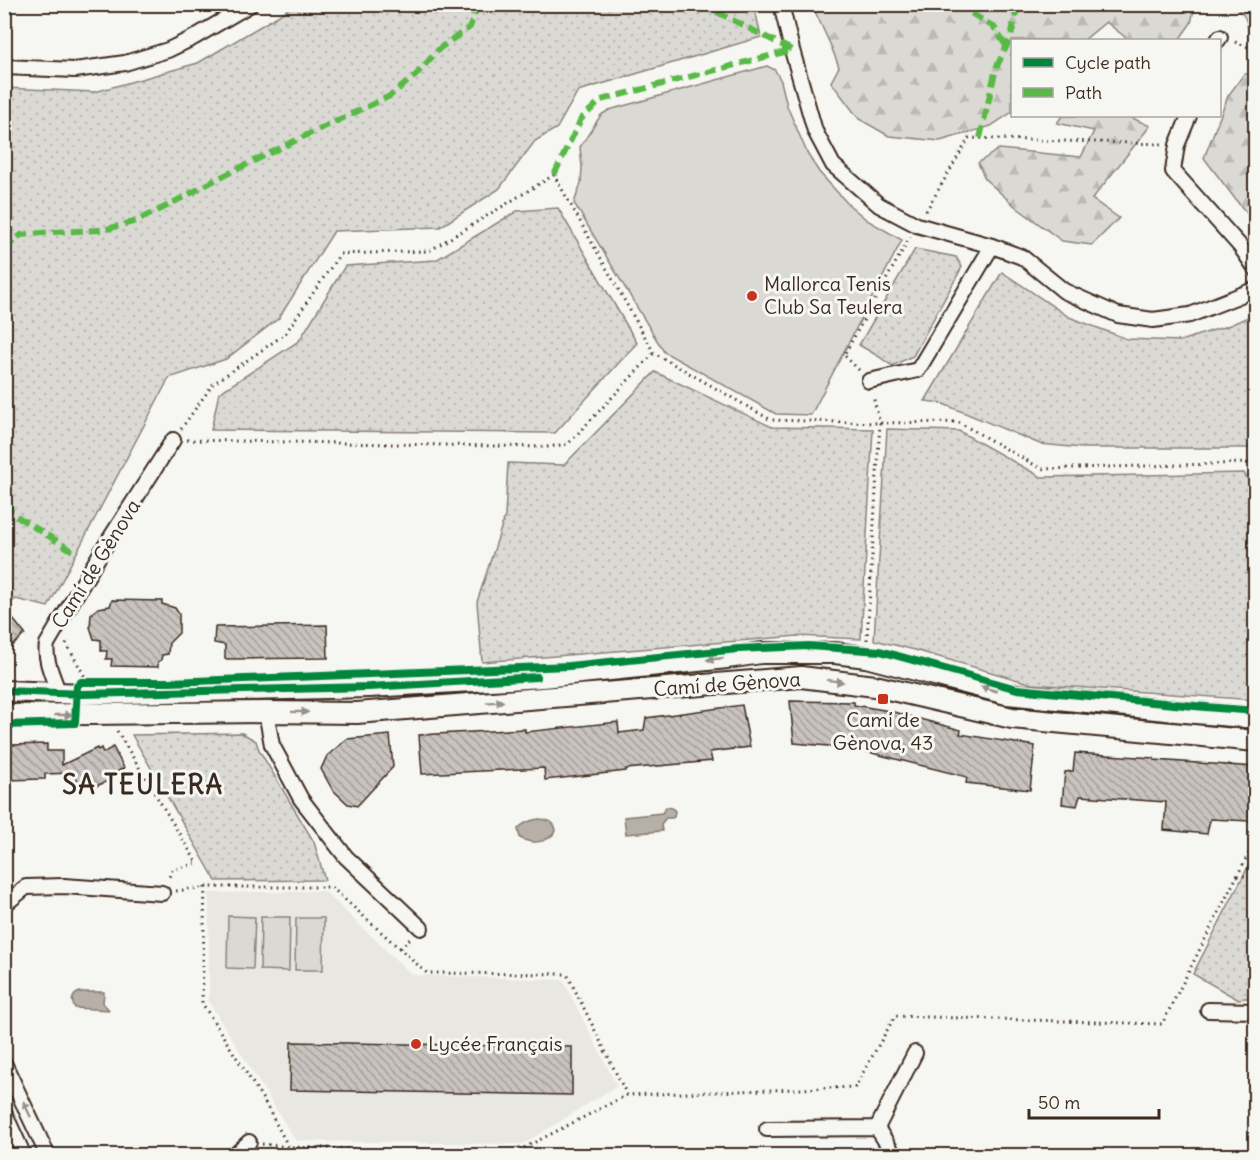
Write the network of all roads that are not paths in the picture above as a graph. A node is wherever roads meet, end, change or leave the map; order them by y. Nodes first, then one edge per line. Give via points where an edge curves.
1 (251, 4) edge
2 (781, 4) edge
3 (4, 67) edge
4 (1189, 117) edge
5 (992, 246) junction
6 (1256, 269) edge
7 (1256, 289) edge
8 (869, 381) road end
9 (173, 440) road end
10 (73, 690) junction
11 (4, 691) edge
12 (266, 712) junction
13 (4, 715) edge
14 (1256, 718) edge
15 (1256, 741) edge
16 (162, 893) road end
17 (4, 905) edge
18 (421, 928) dead end
19 (1208, 1010) dead end
20 (1256, 1011) edge
21 (915, 1053) dead end
22 (4, 1063) edge
23 (4, 1112) edge
24 (877, 1128) junction
25 (767, 1129) dead end
26 (249, 1142) road end
27 (24, 1155) edge
28 (48, 1155) edge
29 (234, 1155) edge
30 (895, 1155) edge

1 - 3 street via 168,50 125,63 75,70
2 - 5 street via 814,131 833,165 879,205 917,225
4 - 6 street via 1177,145 1173,171
5 - 7 street via 1022,257 1064,291 1119,315 1153,320 1190,315
5 - 8 street via 918,370
9 - 10 street, Camí de Gènova via 47,644 46,657
10 - 11 street, Camí de Gènova
14 -> 10 street, Camí de Gènova via 1007,694 866,657 835,653 761,653 542,676 392,686
13 -> 12 street, Camí de Gènova
12 -> 15 street, Camí de Gènova via 357,713 801,677 875,686 1012,718
12 - 18 street via 272,745 301,799 346,857
16 - 17 street via 26,887
19 - 20 street
21 - 24 street
28 -> 22 street
23 - 27 street
24 - 25 street
24 - 30 street
26 - 29 street

